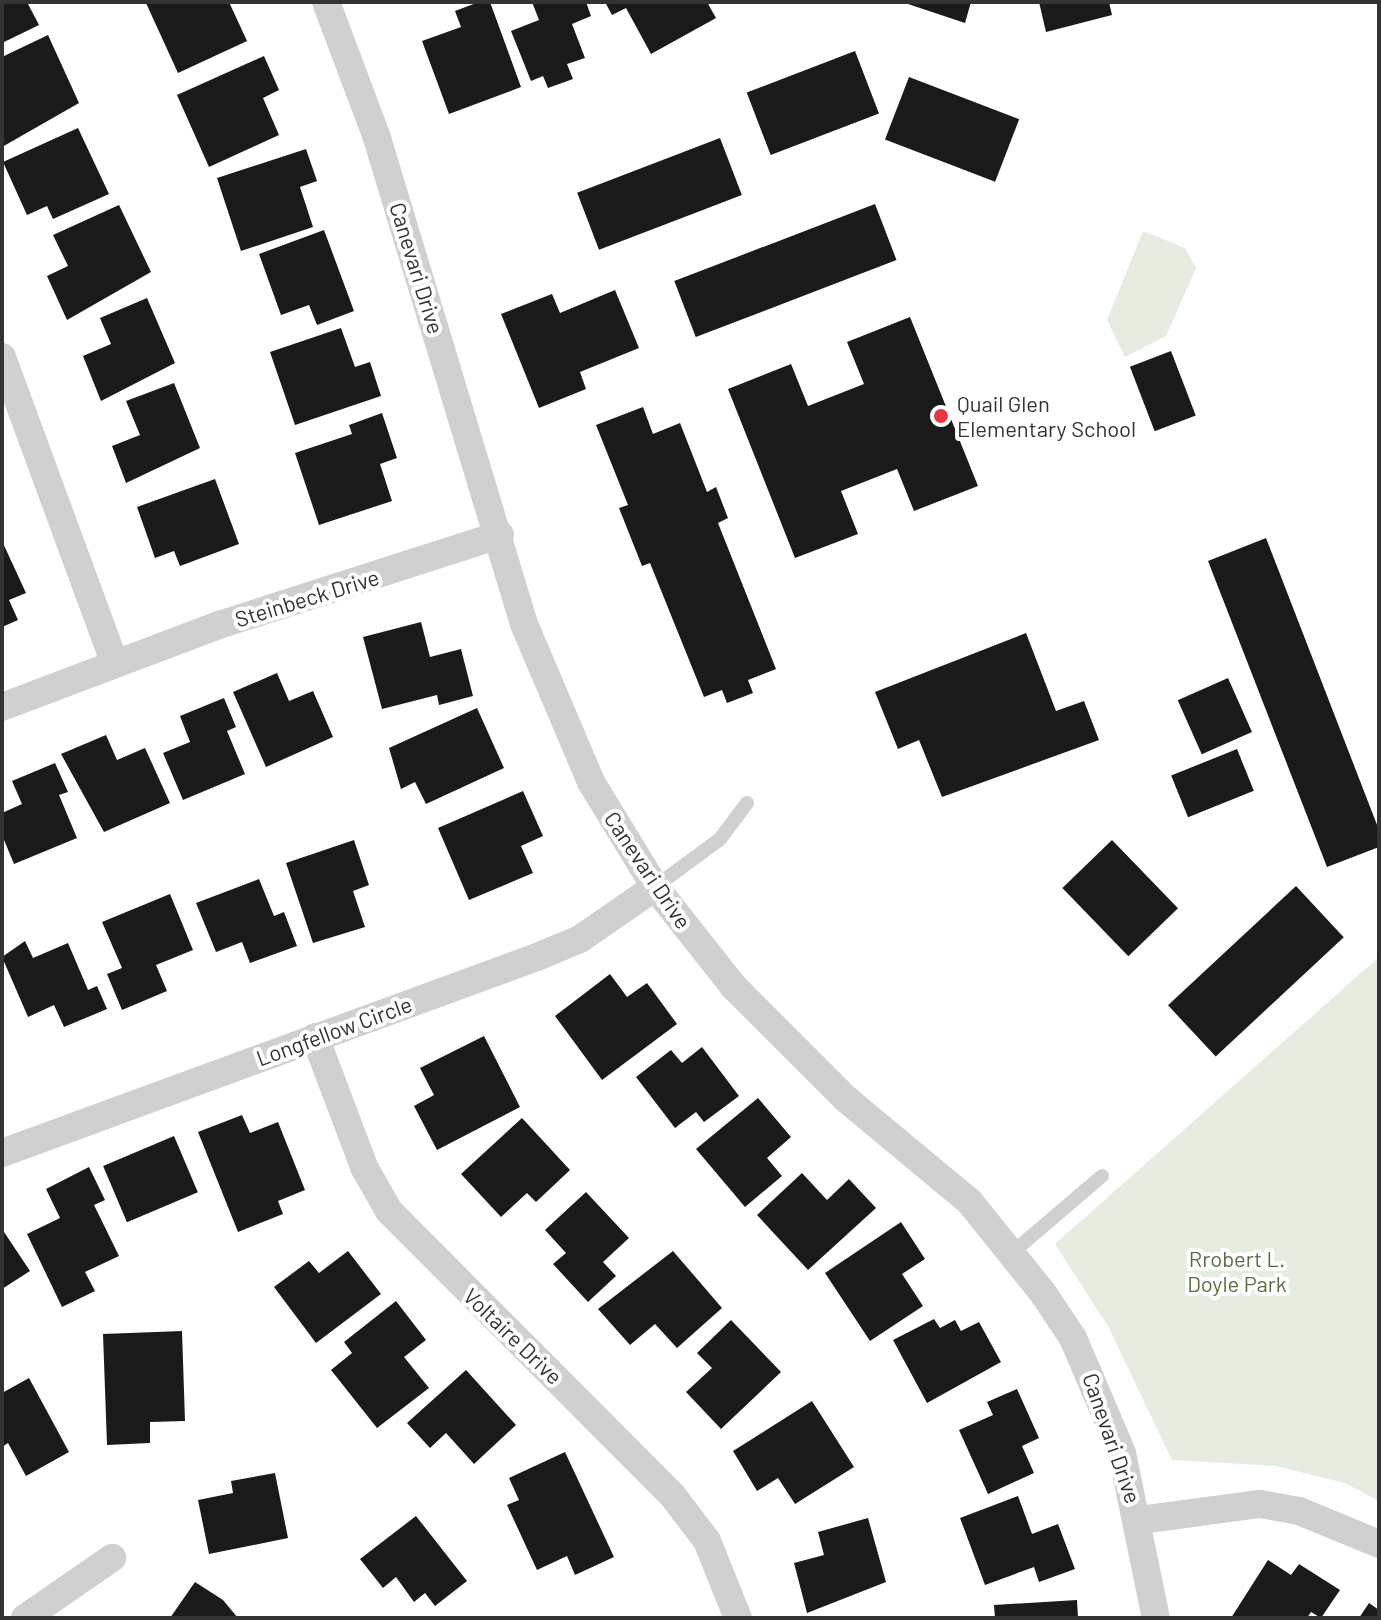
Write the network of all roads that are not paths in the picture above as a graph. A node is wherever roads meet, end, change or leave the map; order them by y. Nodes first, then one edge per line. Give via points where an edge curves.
1 (333, 4) edge
2 (2, 357) edge
3 (500, 535) junction
4 (115, 664) junction
5 (2, 707) edge
6 (747, 803) dead end
7 (655, 887) junction
8 (315, 1037) junction
9 (2, 1153) edge
10 (1102, 1176) dead end
11 (1013, 1252) junction
12 (1140, 1520) junction
13 (1379, 1544) edge
14 (112, 1558) dead end
15 (25, 1618) edge
16 (738, 1618) edge
17 (1156, 1618) edge

1 - 3 street, Canevari Drive
2 - 4 street
3 - 4 street, Steinbeck Drive
3 - 7 street, Canevari Drive via 561,717
4 - 5 street, Steinbeck Drive
6 - 7 lane via 720,839
7 - 8 street, Longfellow Circle via 580,939
7 - 11 street, Canevari Drive via 793,1049 969,1201
8 - 9 street, Longfellow Circle
8 - 16 street, Voltaire Drive via 364,1167 389,1211 673,1496 707,1541
10 - 11 lane
11 - 12 street, Canevari Drive via 1073,1338 1100,1394
12 - 13 street via 1260,1504 1299,1511
12 - 17 street, Canevari Drive
14 - 15 street

